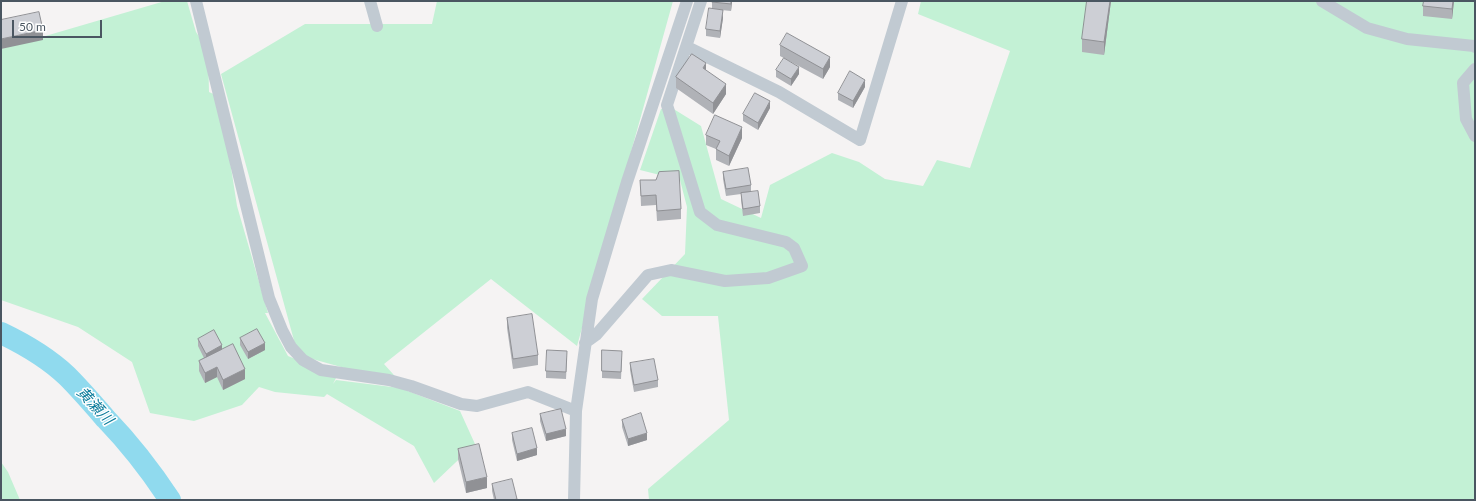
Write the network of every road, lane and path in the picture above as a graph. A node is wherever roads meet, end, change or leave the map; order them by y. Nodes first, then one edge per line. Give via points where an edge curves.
1 (196, 1) edge
2 (370, 1) edge
3 (687, 1) edge
4 (701, 1) edge
5 (902, 1) edge
6 (1322, 1) edge
7 (377, 26) dead end
8 (687, 47) junction
9 (1475, 48) edge
10 (1475, 69) edge
11 (1475, 136) edge
12 (585, 343) junction
13 (576, 412) junction
14 (574, 500) edge

1 - 13 street via 269,298 282,330 298,355 321,370 389,380 461,404 477,406 528,392
2 - 7 street
3 - 12 street via 627,182 592,299
4 - 8 street
5 - 8 street via 860,140 779,92
6 - 9 street via 1367,28 1407,39
8 - 12 street via 667,105 700,212 717,225 786,242 794,248 802,266 768,278 725,281 671,270 648,275 596,335
10 - 11 street via 1463,83 1466,119
12 - 13 street
13 - 14 street

